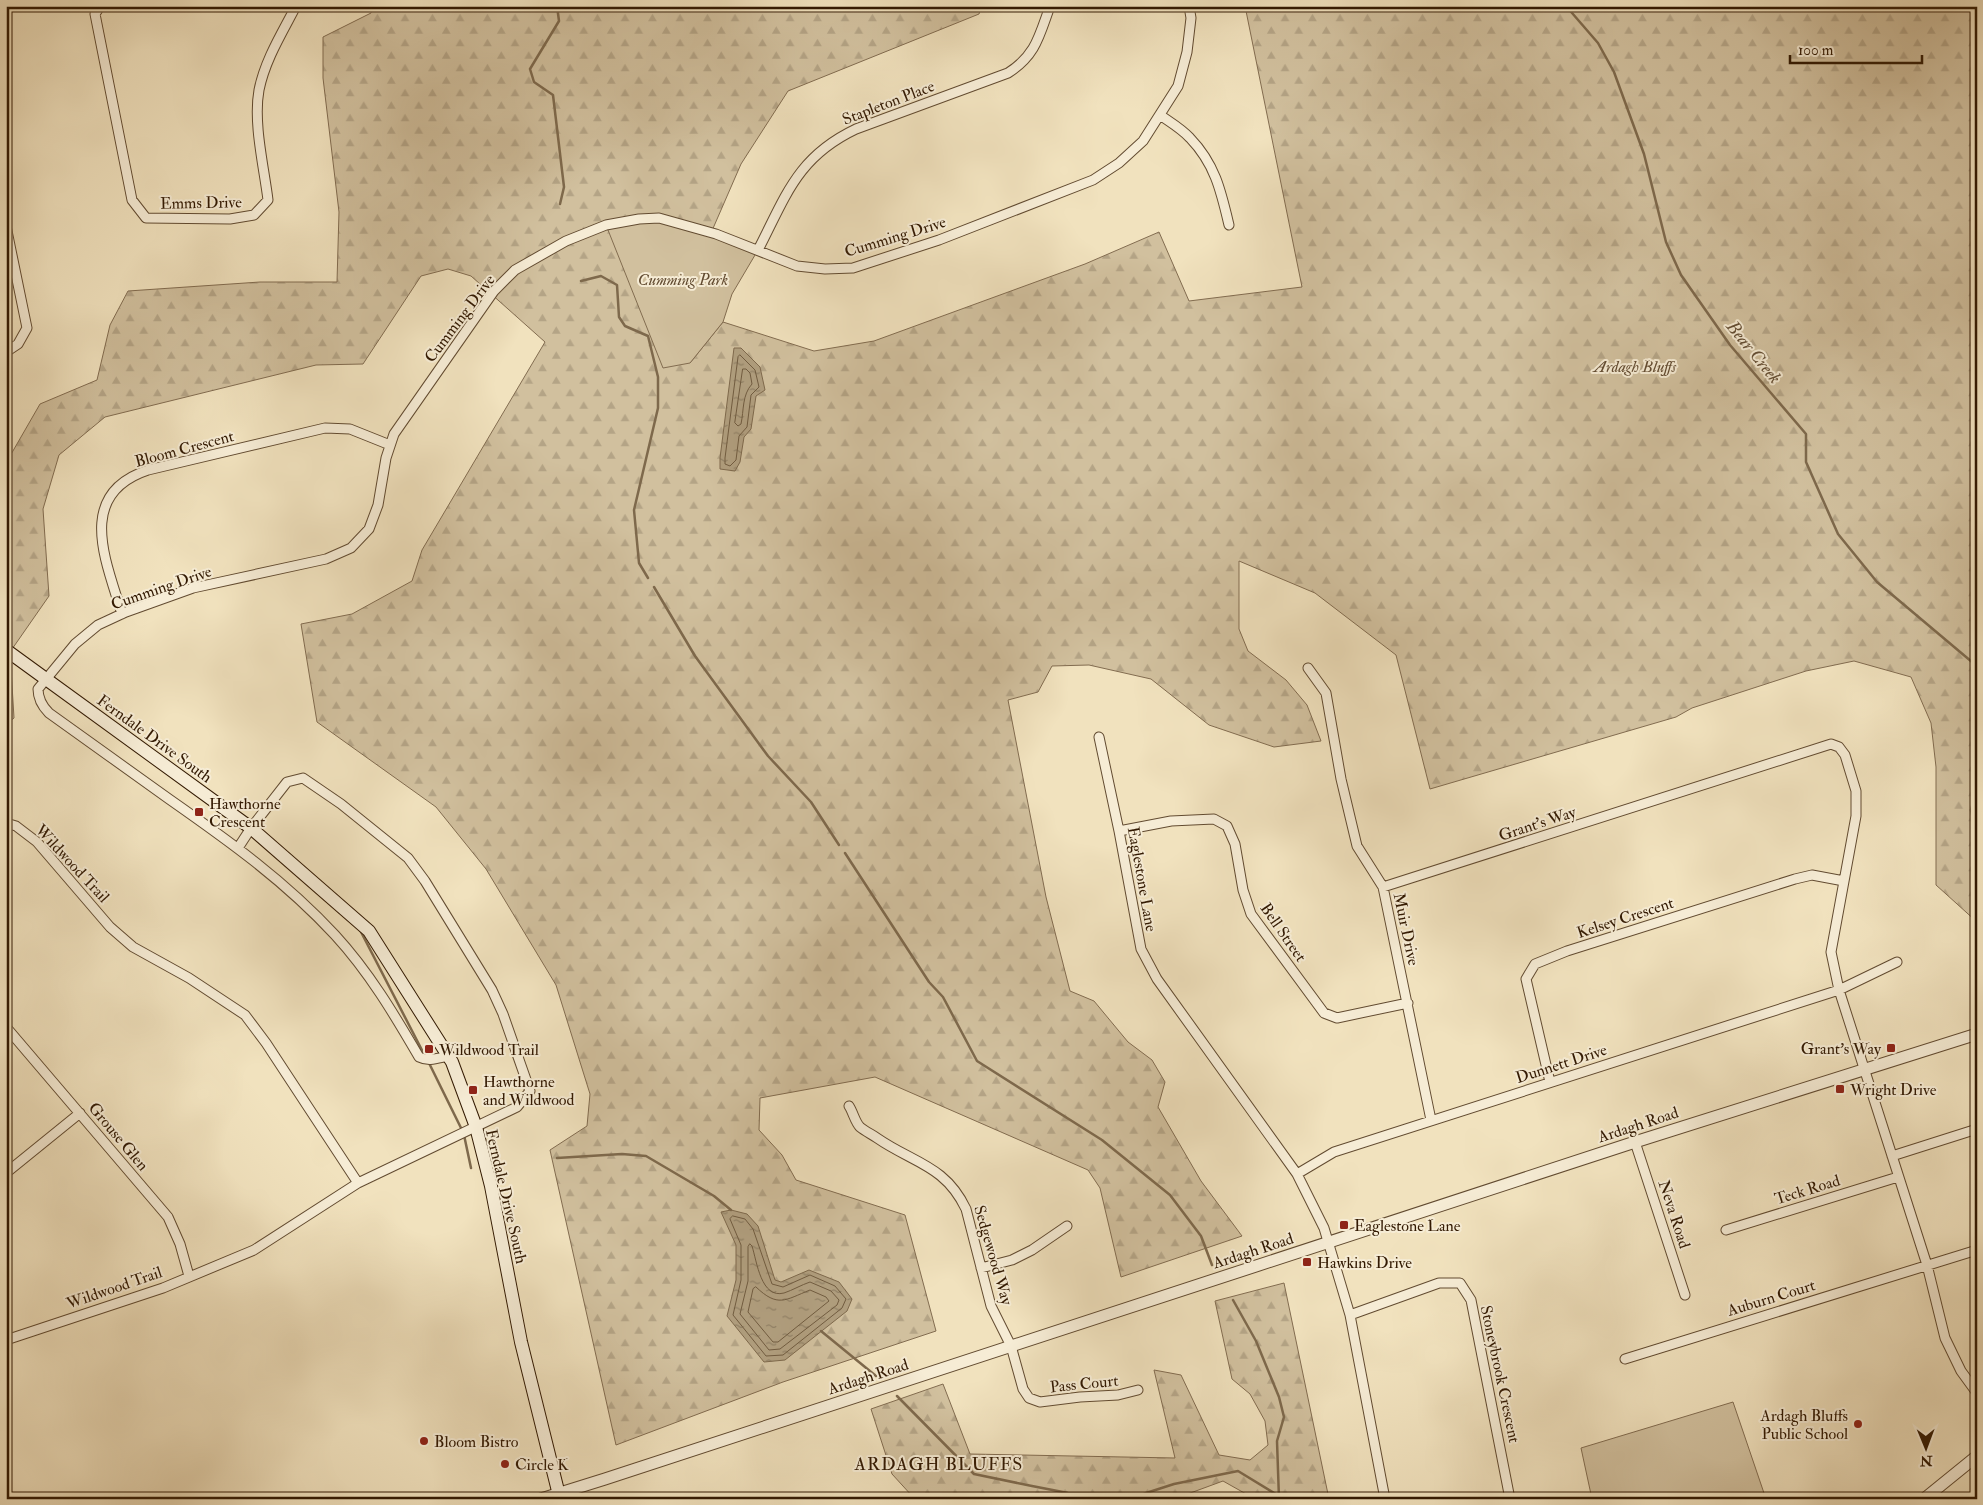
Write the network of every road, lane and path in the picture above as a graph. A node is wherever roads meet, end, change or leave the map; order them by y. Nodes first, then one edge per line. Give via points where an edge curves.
1 (100, 6) edge
2 (296, 6) edge
3 (1189, 6) edge
4 (1049, 9) dead end
5 (1160, 115) junction
6 (1229, 225) dead end
7 (6, 226) edge
8 (758, 250) junction
9 (6, 352) edge
10 (390, 445) junction
11 (122, 614) junction
12 (6, 650) edge
13 (1308, 668) dead end
14 (46, 678) junction
15 (1099, 737) dead end
16 (6, 824) edge
17 (250, 828) junction
18 (1119, 831) junction
19 (238, 848) junction
20 (1844, 881) junction
21 (1383, 887) junction
22 (1898, 962) dead end
23 (1839, 990) junction
24 (1408, 1003) junction
25 (6, 1027) edge
26 (1977, 1034) edge
27 (448, 1056) junction
28 (1864, 1070) junction
29 (1550, 1082) junction
30 (850, 1106) dead end
31 (80, 1113) junction
32 (1431, 1120) junction
33 (476, 1126) junction
34 (1977, 1129) edge
35 (1635, 1142) junction
36 (1892, 1156) junction
37 (6, 1173) edge
38 (1296, 1174) junction
39 (1898, 1177) junction
40 (358, 1183) junction
41 (1066, 1226) dead end
42 (1726, 1230) dead end
43 (1329, 1242) junction
44 (1977, 1250) edge
45 (1927, 1265) junction
46 (981, 1268) junction
47 (189, 1276) junction
48 (1685, 1295) dead end
49 (1350, 1315) junction
50 (6, 1340) edge
51 (1011, 1346) junction
52 (1625, 1359) dead end
53 (1138, 1390) dead end
54 (1977, 1393) edge
55 (1977, 1456) edge
56 (560, 1496) edge
57 (541, 1499) edge
58 (1385, 1499) edge
59 (1510, 1499) edge
60 (1924, 1499) edge

1 - 2 street, Emms Drive via 95,14 132,200 146,218 230,219 254,215 268,200 258,120 259,91 267,63
3 - 5 street, Cumming Drive via 1191,18 1187,52 1178,86
4 - 8 street, Stapleton Place via 1036,46 1008,73 856,129 840,136 816,154 794,180
5 - 6 street via 1189,137 1205,155 1217,178
5 - 8 street, Cumming Drive via 1143,142 1093,180 939,240 853,268 825,270 797,266
7 - 9 street via 27,328 18,344
8 - 10 street, Cumming Drive via 659,218 606,225 566,241 516,270 494,291 394,434
10 - 11 street, Cumming Drive via 378,505 368,529 351,548 326,558 193,588
10 - 11 street, Bloom Crescent via 350,429 325,428 148,470 131,478 112,491 101,525 104,556
11 - 14 street, Cumming Drive via 98,625 75,644
12 - 14 main road, Ferndale Drive South
13 - 21 street, Muir Drive via 1326,694 1357,846
14 - 17 main road, Ferndale Drive South
14 - 19 street via 38,689 38,696 49,713
15 - 18 street, Eaglestone Lane
16 - 40 street, Wildwood Trail via 16,826 37,842 110,927 133,947 189,978 245,1016
17 - 19 street
17 - 27 main road, Ferndale Drive South via 369,931
17 - 33 street via 287,782 302,778 341,804 408,858 492,990 530,1091 517,1107
18 - 24 street, Bell Street via 1171,821 1214,819 1227,826 1235,844 1251,914 1324,1014 1337,1018
18 - 38 street, Eaglestone Lane via 1141,949 1157,979
19 - 27 street via 268,871 336,936 382,995 419,1056 431,1060
20 - 21 street, Grant's Way via 1856,816 1856,791 1846,755 1831,744
20 - 23 street, Grant's Way via 1831,952
20 - 29 street, Kelsey Crescent via 1812,875 1795,878 1535,964 1526,979
21 - 24 street, Muir Drive
22 - 23 street, Dunnett Drive
23 - 28 street, Grant's Way
23 - 29 street, Dunnett Drive
24 - 32 street, Muir Drive
25 - 31 street, Grouse Glen
26 - 28 street, Ardagh Road
27 - 33 main road, Ferndale Drive South
28 - 35 street, Ardagh Road
28 - 36 street
29 - 32 street, Dunnett Drive
30 - 46 street, Sedgewood Way via 859,1126 890,1147 934,1169 952,1185 966,1209
31 - 37 street
31 - 47 street, Grouse Glen via 168,1218
32 - 38 street, Dunnett Drive via 1334,1152
33 - 40 street, Wildwood Trail
33 - 56 main road, Ferndale Drive South via 521,1342
34 - 36 street
35 - 43 street, Ardagh Road
35 - 48 street, Neva Road
36 - 39 street
38 - 43 street, Eaglestone Lane
39 - 42 street, Teck Road
39 - 45 street
40 - 47 street, Wildwood Trail via 254,1250
41 - 46 street via 1012,1260
43 - 49 street
43 - 51 street, Ardagh Road
44 - 45 street, Auburn Court
45 - 52 street, Auburn Court
45 - 54 street via 1945,1338 1960,1371
46 - 51 street, Sedgewood Way via 991,1306
47 - 50 street, Wildwood Trail via 163,1288
49 - 58 street
49 - 59 street, Stoneybrook Crescent via 1439,1283 1460,1283 1471,1300
51 - 53 street, Pass Court via 1026,1394 1035,1402 1118,1395
51 - 56 street, Ardagh Road
55 - 60 street
56 - 57 street, Ardagh Road

